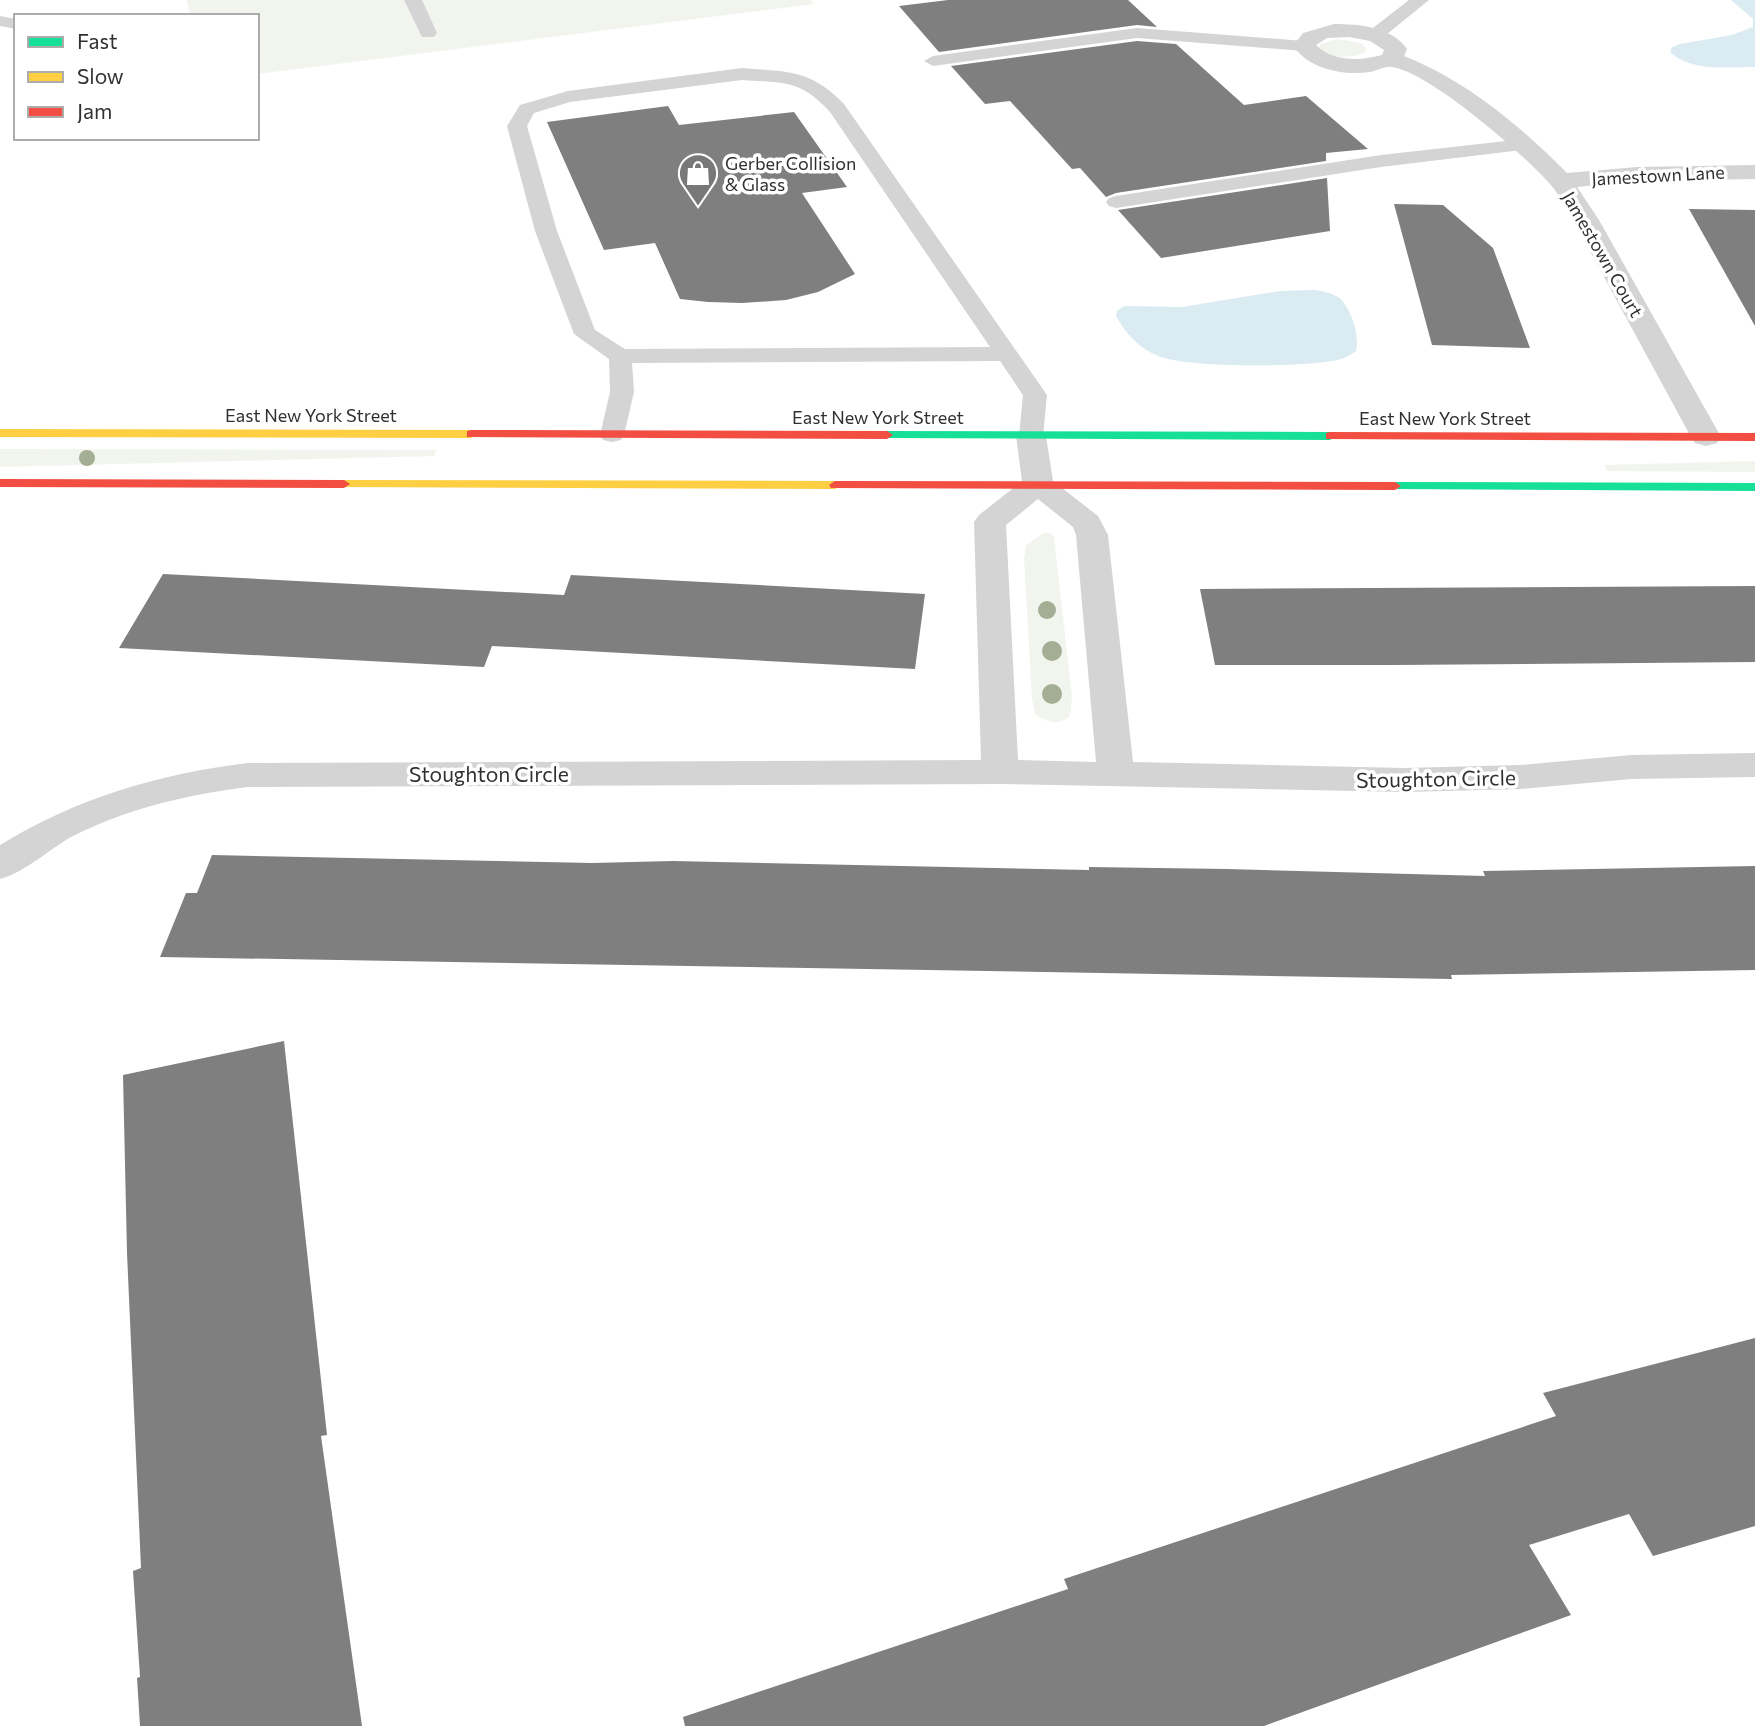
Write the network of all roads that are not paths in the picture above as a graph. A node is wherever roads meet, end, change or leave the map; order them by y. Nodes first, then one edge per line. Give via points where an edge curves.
1 (413, 0) edge
2 (1420, 0) edge
3 (428, 33) dead end
4 (1375, 35) junction
5 (1304, 46) junction
6 (1391, 60) junction
7 (933, 61) dead end
8 (1524, 145) junction
9 (1755, 172) edge
10 (1561, 181) junction
11 (1116, 202) dead end
12 (1007, 354) junction
13 (620, 356) junction
14 (0, 433) edge
15 (612, 435) junction
16 (1031, 436) junction
17 (1706, 437) junction
18 (1755, 438) edge
19 (0, 483) edge
20 (1038, 484) junction
21 (1755, 487) edge
22 (1755, 765) edge
23 (1000, 772) junction
24 (1116, 775) junction
25 (0, 866) edge

1 - 3 lane
2 - 4 lane
4 - 5 street via 1322,32
4 - 6 street via 1393,44 1396,49
5 - 6 street via 1315,57 1340,65 1369,66
5 - 7 lane via 1137,33
6 - 8 street, Jamestown Court via 1446,84
8 - 10 street, Jamestown Court
8 - 11 lane via 1381,161
9 - 10 street, Jamestown Lane
10 - 17 street, Jamestown Court
12 - 13 lane
12 - 13 lane via 819,89 794,78 742,74 568,97 527,109 517,127 546,231 585,334
12 - 16 lane via 1035,395
13 - 15 lane via 622,392
14 - 15 main road, East New York Street
15 - 16 main road, East New York Street
16 - 17 main road, East New York Street
16 - 20 street
17 - 18 main road, East New York Street
19 - 20 main road
20 - 21 main road
20 - 23 street via 990,522
20 - 24 street via 1087,523 1092,535
22 - 24 street, Stoughton Circle via 1405,780
23 - 24 street, Stoughton Circle
23 - 25 street, Stoughton Circle via 248,775 189,781 106,805 51,831

